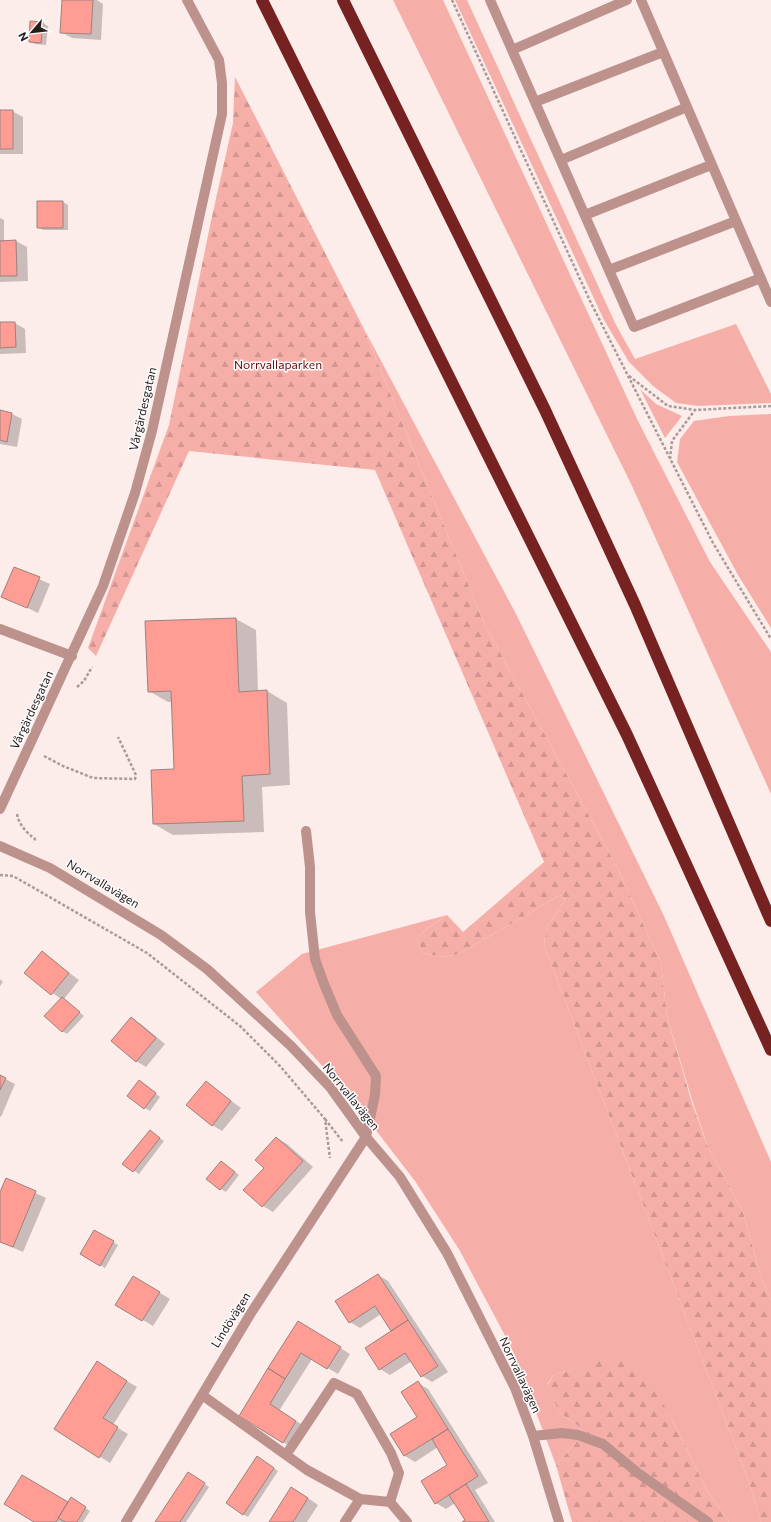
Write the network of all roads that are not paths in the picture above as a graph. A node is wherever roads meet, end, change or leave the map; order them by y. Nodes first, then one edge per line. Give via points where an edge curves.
1 (187, 0) edge
2 (262, 0) edge
3 (343, 0) edge
4 (490, 0) edge
5 (626, 0) edge
6 (641, 0) edge
7 (512, 50) junction
8 (663, 52) junction
9 (535, 102) junction
10 (687, 108) junction
11 (560, 160) junction
12 (712, 165) junction
13 (585, 215) junction
14 (736, 221) junction
15 (609, 270) junction
16 (761, 278) junction
17 (771, 302) edge
18 (0, 629) edge
19 (72, 656) junction
20 (0, 809) edge
21 (306, 831) dead end
22 (0, 846) edge
23 (771, 921) edge
24 (771, 1050) edge
25 (366, 1137) junction
26 (202, 1395) junction
27 (533, 1436) junction
28 (286, 1455) junction
29 (360, 1499) junction
30 (390, 1502) junction
31 (126, 1522) edge
32 (345, 1522) edge
33 (407, 1522) edge
34 (559, 1522) edge
35 (708, 1522) edge

1 - 19 street, Vårgärdesgatan via 219,60 222,114 138,485 103,586
2 - 24 highway via 628,734
3 - 23 highway via 549,417 635,605
4 - 7 street
5 - 7 street
6 - 8 street
7 - 9 street
8 - 9 street
8 - 10 street
9 - 11 street
10 - 11 street
10 - 12 street
11 - 13 street
12 - 13 street
12 - 14 street
13 - 15 street
14 - 15 street
14 - 16 street
15 - 16 street via 634,327
16 - 17 street
18 - 19 street
19 - 20 street, Vårgärdesgatan
21 - 25 street via 315,958 337,1015 376,1076 375,1095
22 - 25 street, Norrvallavägen via 50,868 110,903 161,935 207,969 291,1046 330,1087
25 - 26 street, Lindövägen via 251,1313
25 - 27 street, Norrvallavägen via 400,1177 447,1253 514,1388
26 - 28 street
26 - 31 street, Lindövägen
27 - 34 street, Norrvallavägen
27 - 35 street via 562,1433 578,1435 603,1444 638,1473
28 - 29 street via 307,1470
28 - 30 street via 334,1384 357,1394 391,1453 399,1473
29 - 30 street
29 - 32 street
30 - 33 street

